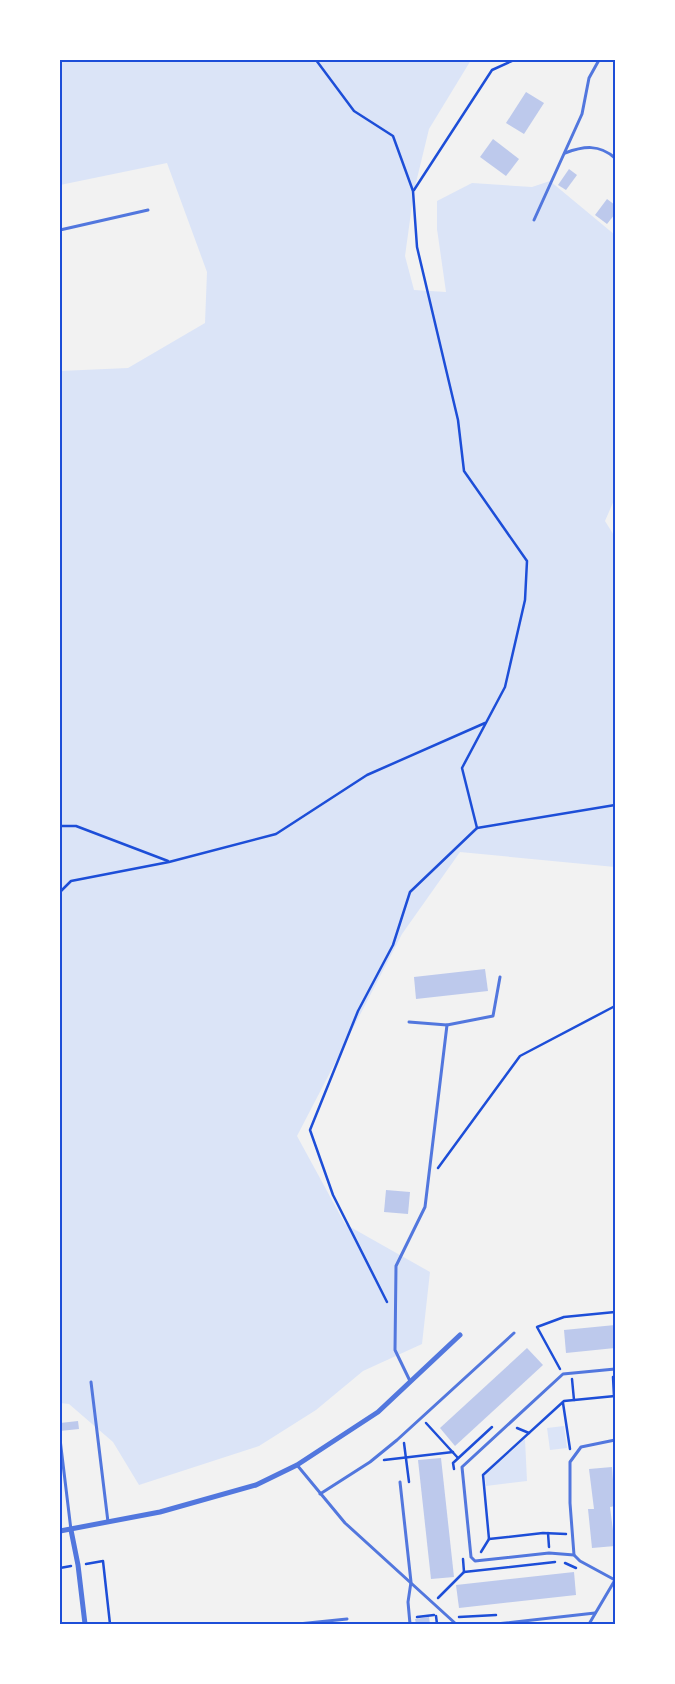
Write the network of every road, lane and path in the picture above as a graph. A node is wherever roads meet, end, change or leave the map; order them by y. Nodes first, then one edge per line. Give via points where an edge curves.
1 (316, 60) edge
2 (514, 60) edge
3 (599, 60) edge
4 (564, 153) junction
5 (615, 158) edge
6 (413, 191) junction
7 (148, 210) dead end
8 (534, 220) dead end
9 (60, 230) edge
10 (486, 722) junction
11 (615, 805) edge
12 (60, 826) edge
13 (477, 828) junction
14 (170, 862) junction
15 (60, 892) edge
16 (500, 977) dead end
17 (615, 1006) edge
18 (409, 1022) dead end
19 (447, 1025) junction
20 (437, 1171) dead end
21 (615, 1312) edge
22 (394, 1316) junction
23 (514, 1333) dead end
24 (460, 1335) dead end
25 (559, 1367) junction
26 (614, 1370) edge
27 (552, 1374) dead end
28 (563, 1374) junction
29 (572, 1374) junction
30 (91, 1382) dead end
31 (411, 1382) junction
32 (615, 1396) edge
33 (574, 1400) junction
34 (562, 1402) junction
35 (422, 1418) junction
36 (493, 1426) dead end
37 (60, 1439) edge
38 (615, 1440) edge
39 (453, 1452) junction
40 (575, 1454) junction
41 (458, 1458) junction
42 (370, 1462) junction
43 (464, 1464) junction
44 (297, 1465) junction
45 (454, 1472) dead end
46 (400, 1482) dead end
47 (320, 1494) junction
48 (108, 1522) junction
49 (71, 1530) junction
50 (60, 1531) edge
51 (572, 1534) junction
52 (489, 1539) junction
53 (462, 1552) dead end
54 (574, 1555) junction
55 (475, 1561) junction
56 (78, 1565) junction
57 (60, 1568) edge
58 (578, 1570) dead end
59 (464, 1572) junction
60 (615, 1580) edge
61 (411, 1582) junction
62 (435, 1605) junction
63 (595, 1613) junction
64 (436, 1614) junction
65 (410, 1618) junction
66 (347, 1619) dead end
67 (441, 1619) dead end
68 (85, 1624) edge
69 (110, 1624) edge
70 (298, 1624) edge
71 (410, 1624) edge
72 (437, 1624) edge
73 (456, 1624) edge
74 (496, 1624) edge
75 (589, 1624) edge

1 - 6 path via 354,111 394,136
2 - 6 path via 492,70
3 - 4 lane via 589,78 582,114
4 - 5 lane via 581,147 597,147
4 - 8 lane
6 - 10 path via 417,247 458,420 464,471 527,561 525,600 505,687
7 - 9 lane
10 - 13 path via 462,768
10 - 14 path via 367,775 276,834
11 - 13 path
12 - 14 path via 76,826
13 - 22 path via 410,892 393,945 358,1011 310,1130 334,1195
14 - 15 path via 71,881
16 - 19 lane via 493,1016
17 - 20 path via 520,1056
18 - 19 lane
19 - 22 lane via 425,1207 396,1266
21 - 25 path via 564,1317 536,1327
22 - 31 lane via 395,1350
23 - 35 lane
24 - 31 street
25 - 27 path
25 - 28 path
25 - 29 path via 571,1366
26 - 29 lane
26 - 32 path
28 - 29 lane
28 - 43 lane
29 - 33 path
30 - 48 lane
31 - 44 street via 378,1412
32 - 33 path
33 - 34 path
34 - 40 path via 569,1447
34 - 52 path via 483,1475
35 - 39 path
35 - 42 lane
36 - 41 path
37 - 49 lane
38 - 40 lane via 581,1446
39 - 41 path
39 - 42 path
40 - 51 lane via 570,1462
41 - 43 path
41 - 45 path via 453,1463
42 - 47 lane
43 - 55 lane via 471,1557
44 - 47 lane
44 - 48 street via 256,1485 160,1512
46 - 61 lane
47 - 61 lane via 367,1544
48 - 49 street
49 - 50 street
49 - 56 street
51 - 52 path via 543,1533
51 - 54 lane
52 - 55 path
53 - 59 path
54 - 55 lane via 549,1552
54 - 60 lane via 580,1562
56 - 57 path
56 - 68 street
56 - 69 path via 103,1561
58 - 59 path via 562,1561
59 - 62 path
60 - 63 lane
61 - 62 lane
61 - 65 lane
62 - 73 lane
63 - 74 lane
63 - 75 lane
64 - 65 path
64 - 67 path
64 - 72 path
65 - 71 lane
66 - 70 lane

